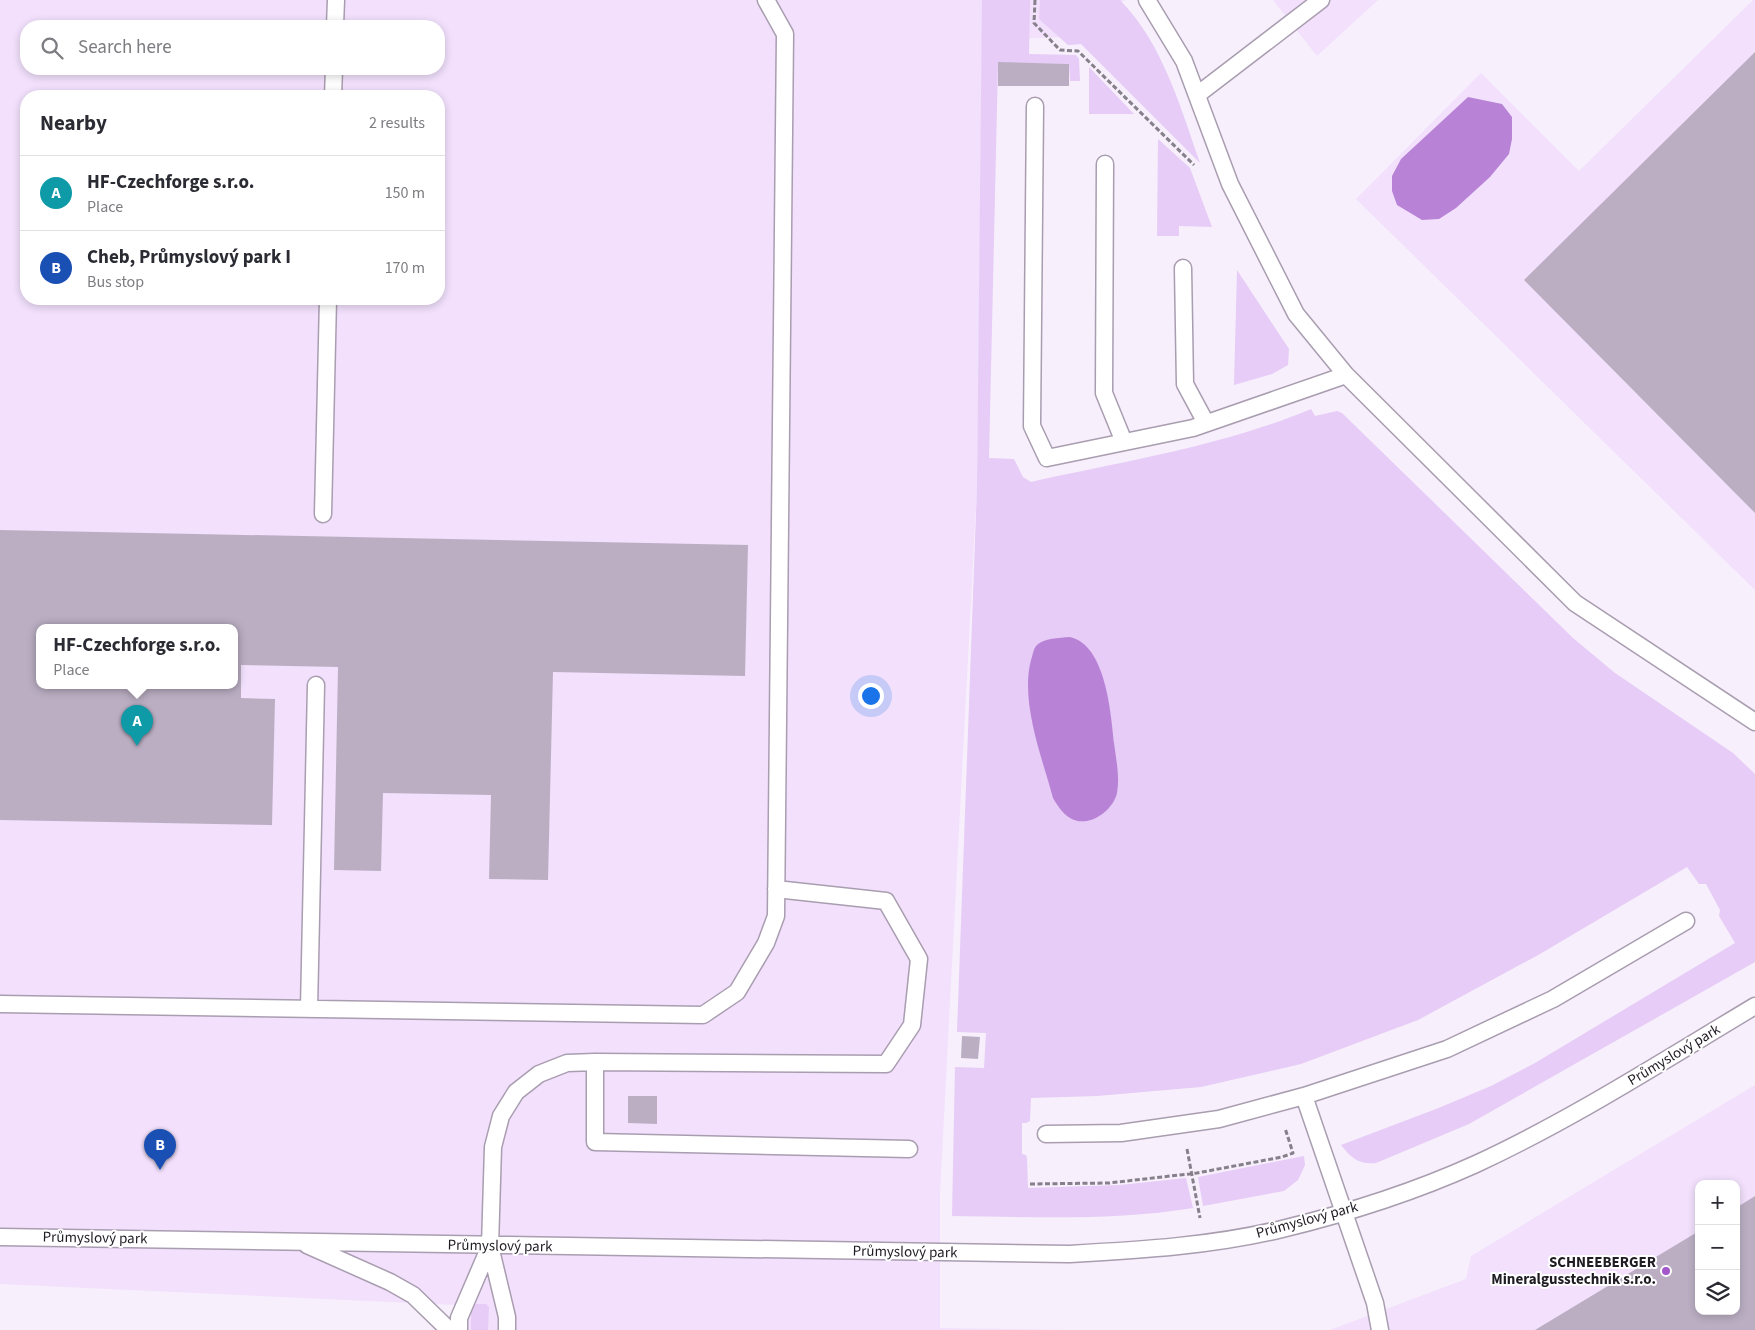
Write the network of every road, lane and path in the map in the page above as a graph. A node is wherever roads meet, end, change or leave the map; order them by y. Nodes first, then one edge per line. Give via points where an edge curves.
1 (336, 0) edge
2 (766, 0) edge
3 (1035, 0) edge
4 (1147, 0) edge
5 (1321, 0) edge
6 (335, 20) edge
7 (334, 75) edge
8 (333, 90) edge
9 (1197, 95) junction
10 (1035, 106) dead end
11 (1105, 164) dead end
12 (1224, 168) junction
13 (1182, 268) dead end
14 (328, 305) edge
15 (1346, 375) junction
16 (1206, 423) junction
17 (1124, 442) junction
18 (323, 514) dead end
19 (316, 685) dead end
20 (1749, 718) edge
21 (1755, 731) edge
22 (776, 889) junction
23 (1686, 921) dead end
24 (0, 1004) edge
25 (1755, 1006) edge
26 (309, 1009) junction
27 (595, 1062) junction
28 (1304, 1096) junction
29 (1277, 1103) junction
30 (1046, 1134) dead end
31 (909, 1149) dead end
32 (1187, 1149) dead end
33 (1192, 1174) junction
34 (1030, 1184) dead end
35 (1343, 1212) junction
36 (0, 1237) edge
37 (300, 1242) junction
38 (1205, 1243) junction
39 (490, 1246) junction
40 (449, 1330) edge
41 (459, 1330) edge
42 (507, 1330) edge
43 (1380, 1330) edge

1 - 6 lane
2 - 22 lane via 785,34
3 - 12 path via 1034,23 1060,50 1078,51 1196,166 1200,176
4 - 9 lane via 1184,61
5 - 9 lane
7 - 8 lane
9 - 12 lane
10 - 17 lane via 1032,426 1047,458
11 - 17 lane via 1104,393
12 - 15 lane via 1296,314
13 - 16 lane via 1185,384
14 - 18 lane
15 - 16 lane
15 - 20 lane via 1575,603
16 - 17 lane
19 - 26 lane
20 - 21 lane
22 - 26 lane via 776,916 766,943 737,992 704,1015
22 - 27 lane via 886,901 919,959 912,1025 886,1064
23 - 28 lane via 1553,1000 1447,1049
24 - 26 lane
25 - 35 lane, Průmyslový park via 1542,1132 1408,1192
27 - 31 lane via 595,1142
27 - 39 lane via 567,1063 539,1074 516,1092 501,1116 493,1147
28 - 29 lane
28 - 35 lane
29 - 30 lane via 1219,1119 1121,1133
29 - 33 path via 1293,1153
32 - 33 path
33 - 34 path via 1109,1183
33 - 38 path
35 - 38 lane, Průmyslový park via 1282,1229
35 - 43 lane via 1376,1303
36 - 37 lane, Průmyslový park
37 - 39 lane, Průmyslový park
37 - 40 lane via 390,1282 413,1296
38 - 39 lane, Průmyslový park via 1069,1254
39 - 41 lane via 459,1318
39 - 42 lane via 507,1317

